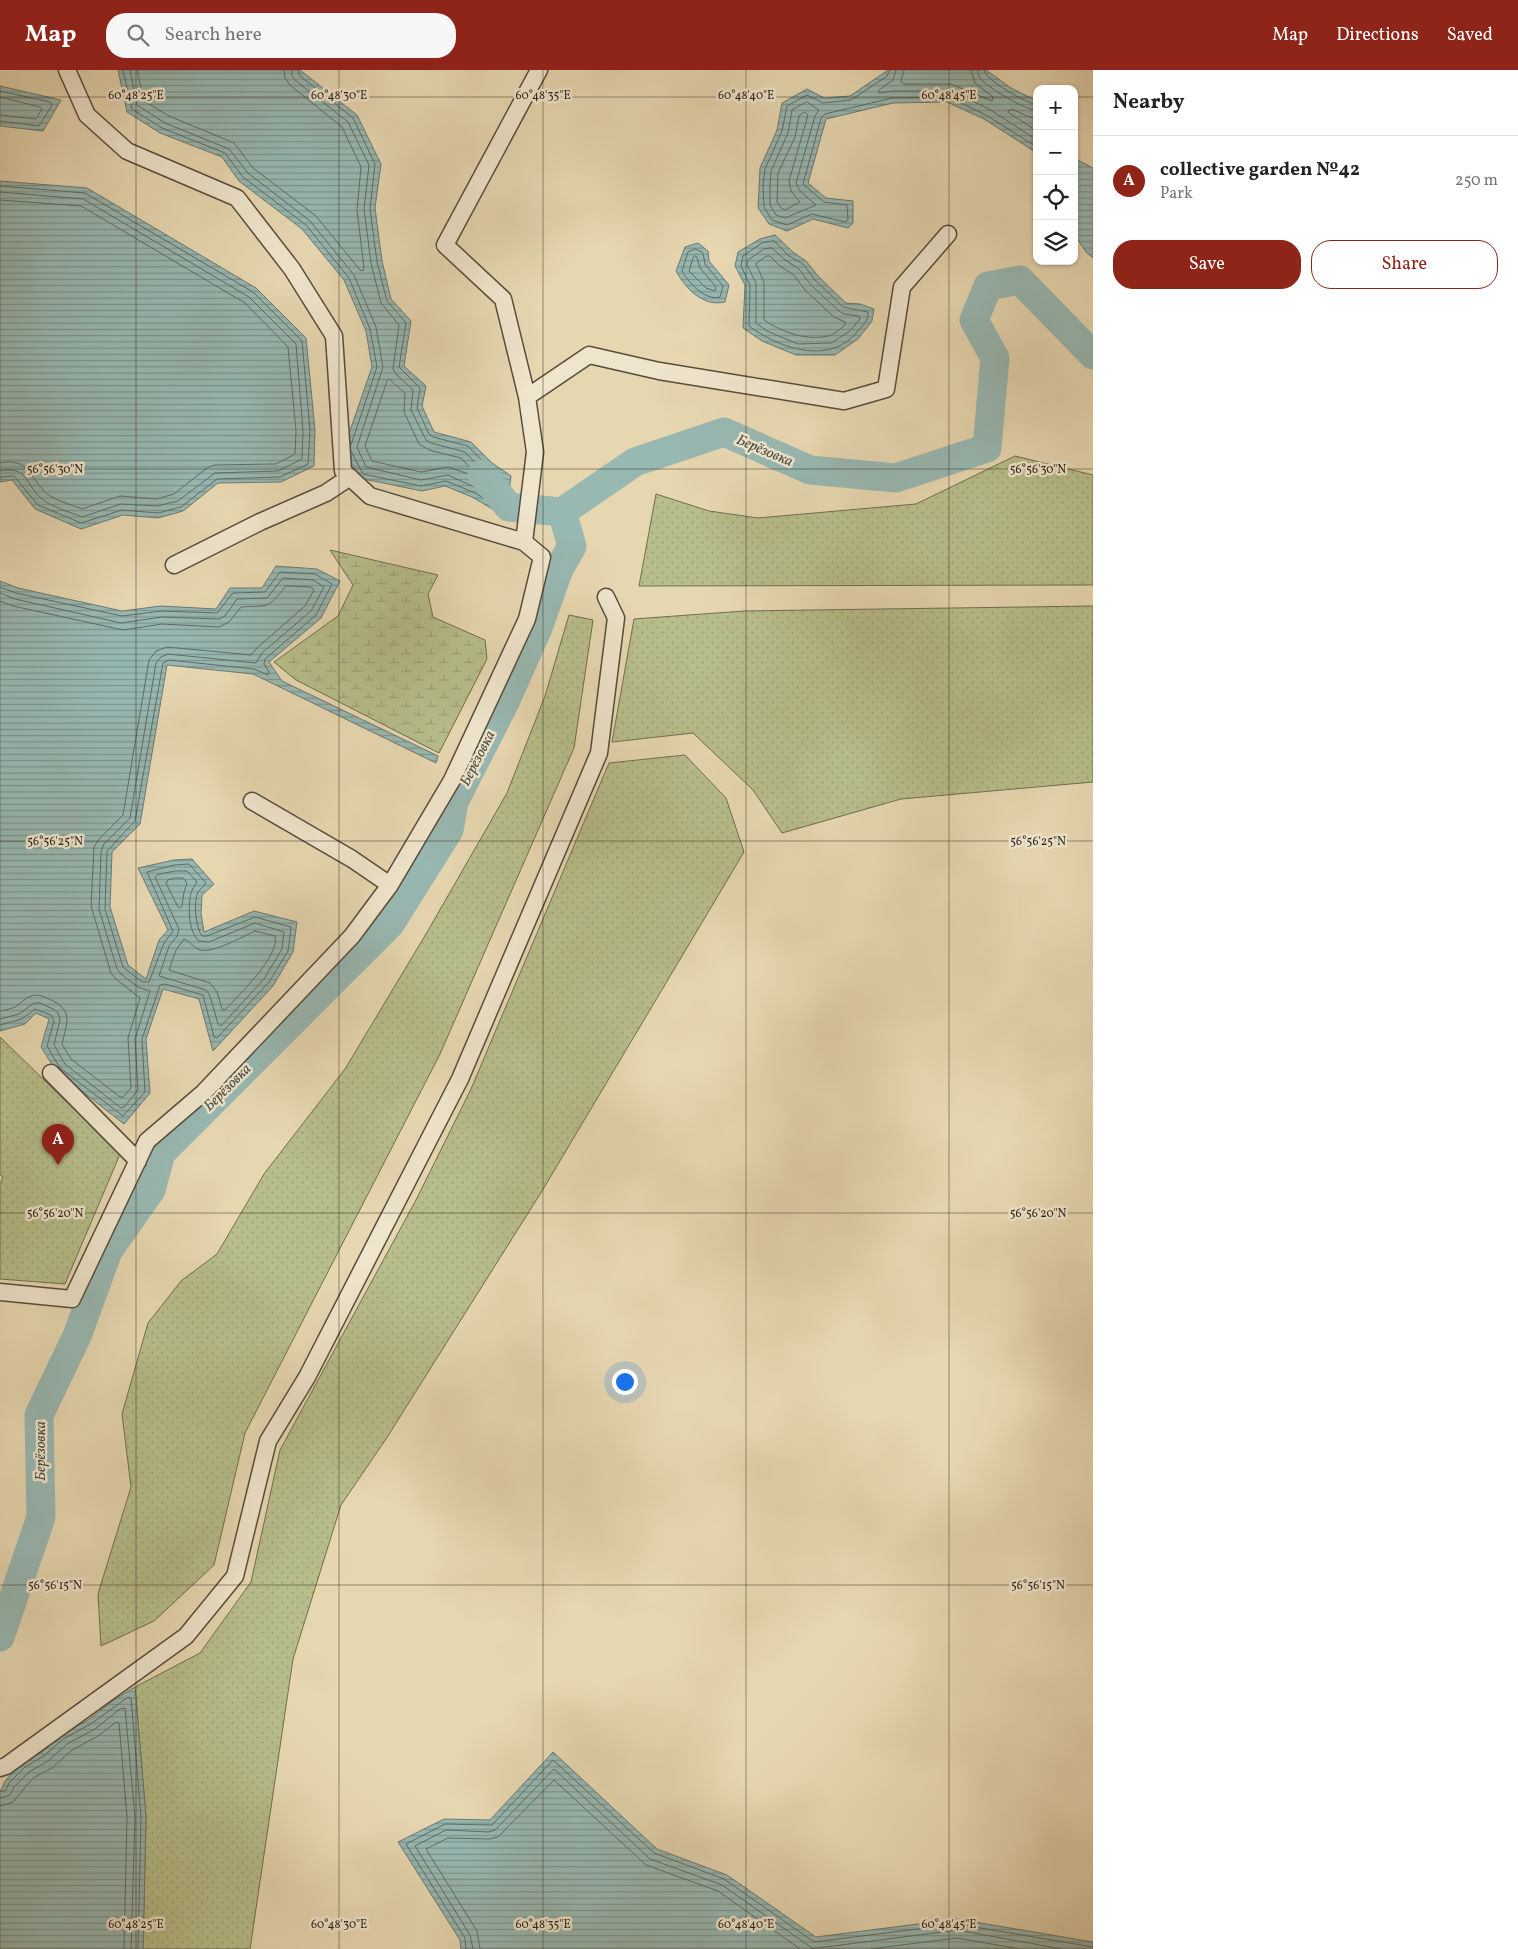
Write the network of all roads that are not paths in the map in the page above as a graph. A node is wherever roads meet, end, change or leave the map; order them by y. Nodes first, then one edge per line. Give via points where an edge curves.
1 (67, 70) edge
2 (539, 70) edge
3 (948, 234) dead end
4 (527, 397) junction
5 (350, 477) junction
6 (524, 542) junction
7 (174, 565) dead end
8 (606, 597) dead end
9 (252, 801) dead end
10 (390, 886) junction
11 (52, 1074) dead end
12 (138, 1160) junction
13 (0, 1292) edge
14 (0, 1768) edge

1 - 5 street via 87,115 126,151 236,198 292,269 334,336 343,471
2 - 4 street via 445,245 502,299
3 - 4 street via 902,287 886,389 844,402 659,371 590,355
4 - 6 street via 535,452
5 - 6 street via 370,496
5 - 7 street via 326,492
6 - 10 street via 542,557 527,619 452,780
8 - 14 street via 616,618 599,753 460,1079 307,1377 268,1441 235,1576 186,1636
9 - 10 street via 352,859
10 - 12 street via 352,936 203,1093 147,1141
11 - 12 street
12 - 13 street via 72,1299

